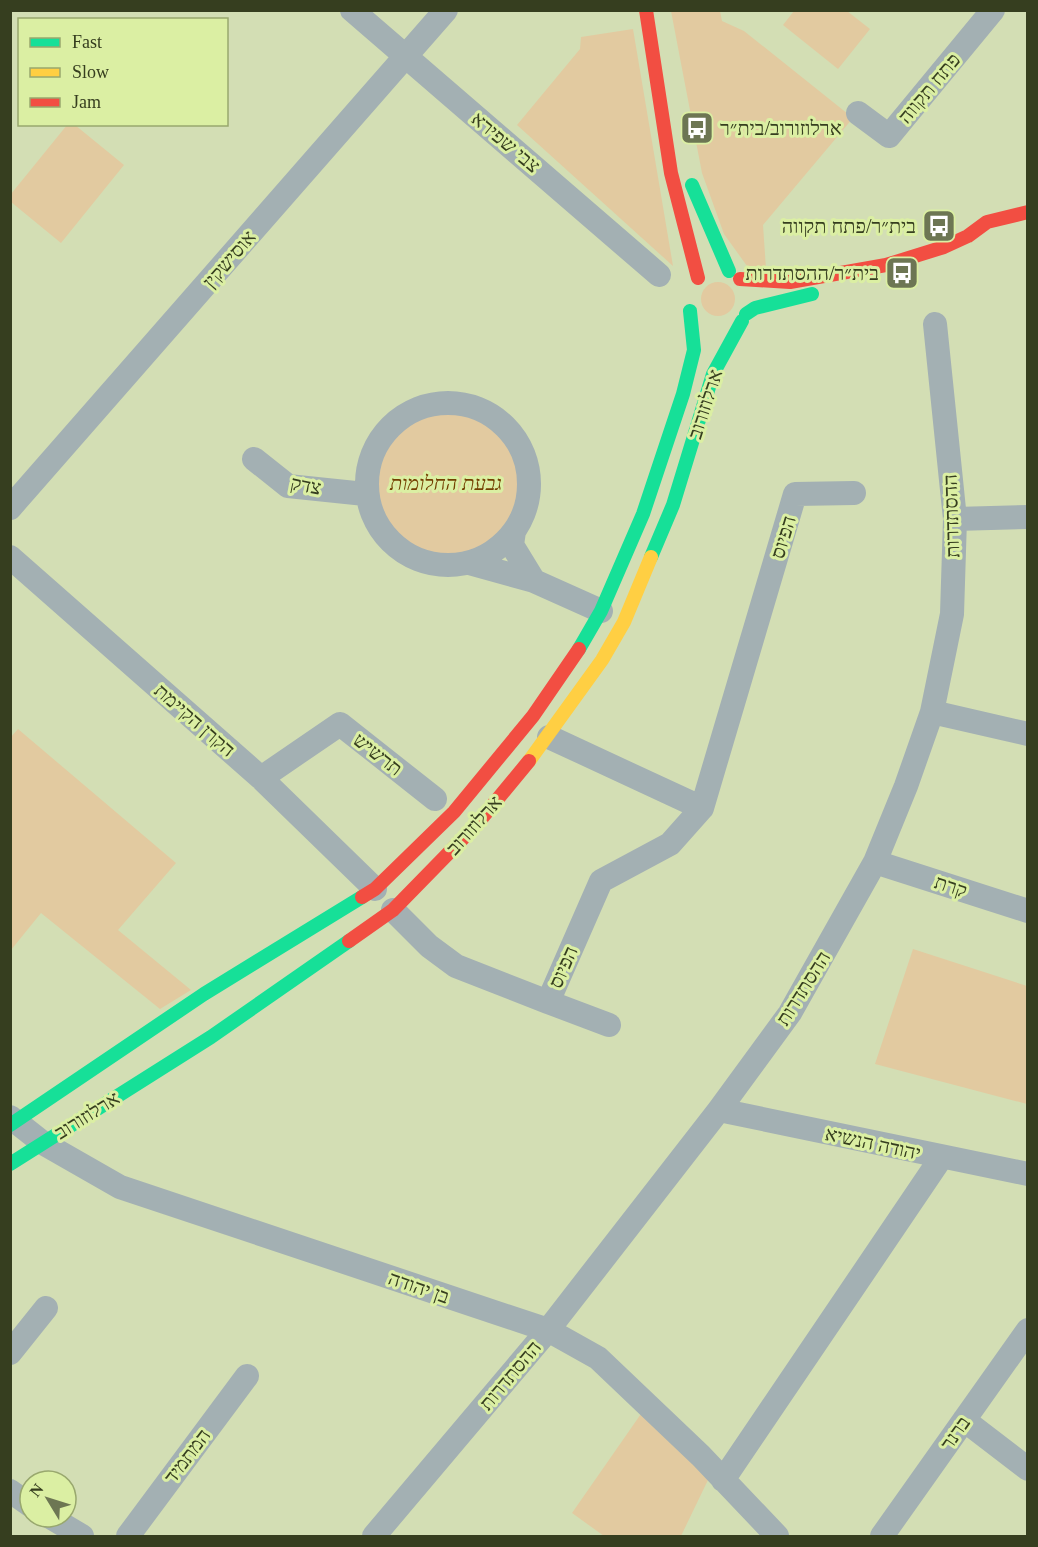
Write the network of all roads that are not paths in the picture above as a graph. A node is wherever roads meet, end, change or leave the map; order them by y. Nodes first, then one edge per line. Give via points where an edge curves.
1 (352, 10) edge
2 (446, 10) edge
3 (646, 10) edge
4 (660, 10) edge
5 (993, 10) edge
6 (406, 58) junction
7 (858, 113) dead end
8 (680, 138) dead end
9 (689, 176) dead end
10 (1028, 212) edge
11 (965, 238) junction
12 (984, 243) dead end
13 (850, 273) junction
14 (659, 274) dead end
15 (735, 275) junction
16 (693, 287) junction
17 (690, 311) junction
18 (744, 317) junction
19 (935, 324) dead end
20 (703, 327) dead end
21 (723, 331) dead end
22 (255, 459) dead end
23 (854, 493) dead end
24 (365, 494) junction
25 (10, 508) edge
26 (1028, 517) edge
27 (955, 519) junction
28 (514, 531) junction
29 (10, 557) edge
30 (469, 563) junction
31 (534, 581) junction
32 (601, 611) junction
33 (932, 712) junction
34 (1028, 734) edge
35 (549, 737) junction
36 (261, 778) junction
37 (435, 799) dead end
38 (702, 808) junction
39 (874, 862) junction
40 (375, 889) junction
41 (393, 910) junction
42 (1028, 911) edge
43 (548, 1002) junction
44 (609, 1025) dead end
45 (719, 1110) junction
46 (12, 1121) edge
47 (43, 1143) junction
48 (941, 1158) junction
49 (10, 1164) edge
50 (1028, 1174) edge
51 (46, 1308) dead end
52 (1028, 1329) edge
53 (548, 1330) junction
54 (10, 1353) edge
55 (247, 1376) dead end
56 (964, 1420) junction
57 (1028, 1469) edge
58 (723, 1480) junction
59 (128, 1536) edge
60 (374, 1536) edge
61 (777, 1536) edge
62 (882, 1536) edge

1 - 6 street, צבי שפירא
2 - 6 street, אוסישקין
3 - 16 main road
4 - 8 main road
5 - 7 street, פתח תקווה via 889,136
6 - 14 street, צבי שפירא
6 - 25 street, אוסישקין
9 - 15 main road
10 - 11 main road via 986,223
11 - 12 main road
11 - 13 main road
13 - 15 main road via 771,282 752,282
13 - 18 main road via 825,291 755,308
15 - 16 main road via 712,271
15 - 18 main road via 748,291
16 - 17 main road, ארלוזורוב
17 - 20 main road
17 - 32 main road, ארלוזורוב via 694,350 683,394 643,514
18 - 21 main road
18 - 35 main road, ארלוזורוב via 713,374 673,505 624,622
19 - 27 street, ההסתדרות
22 - 24 street, צדק via 288,486
23 - 38 street, הפיוס via 795,494
24 - 28 street via 374,449 400,417 418,407 459,402 497,418 523,451 529,492
24 - 30 street via 377,525 404,553 447,566
26 - 27 street
27 - 33 street, ההסתדרות via 952,614
28 - 30 street via 497,549
28 - 31 street via 512,545
29 - 36 street, הקרן הקיימת
30 - 31 street
31 - 32 street
32 - 40 main road, ארלוזורוב via 533,716 454,812
33 - 34 street
33 - 39 street, ההסתדרות
35 - 38 street
35 - 41 main road, ארלוזורוב via 477,824
36 - 37 street, תרשיש via 340,724
36 - 40 street, הקרן הקיימת
38 - 43 street, הפיוס via 670,844 601,881
39 - 42 street, קרת
39 - 45 street, ההסתדרות via 790,1013
40 - 46 main road, ארלוזורוב via 204,994
41 - 43 street, הפיוס via 456,966
41 - 47 main road, ארלוזורוב via 212,1037
43 - 44 street
45 - 48 street, יהודה הנשיא
45 - 53 street, ההסתדרות
46 - 47 street, בן יהודה
47 - 49 main road, ארלוזורוב
47 - 53 street, בן יהודה via 120,1187
48 - 50 street, יהודה הנשיא
48 - 58 street
51 - 54 street
52 - 56 street, ברנר
53 - 58 street, בן יהודה via 598,1358
53 - 60 street, ההסתדרות
55 - 59 street, המתמיד
56 - 57 street
56 - 62 street, ברנר
58 - 61 street, בן יהודה

